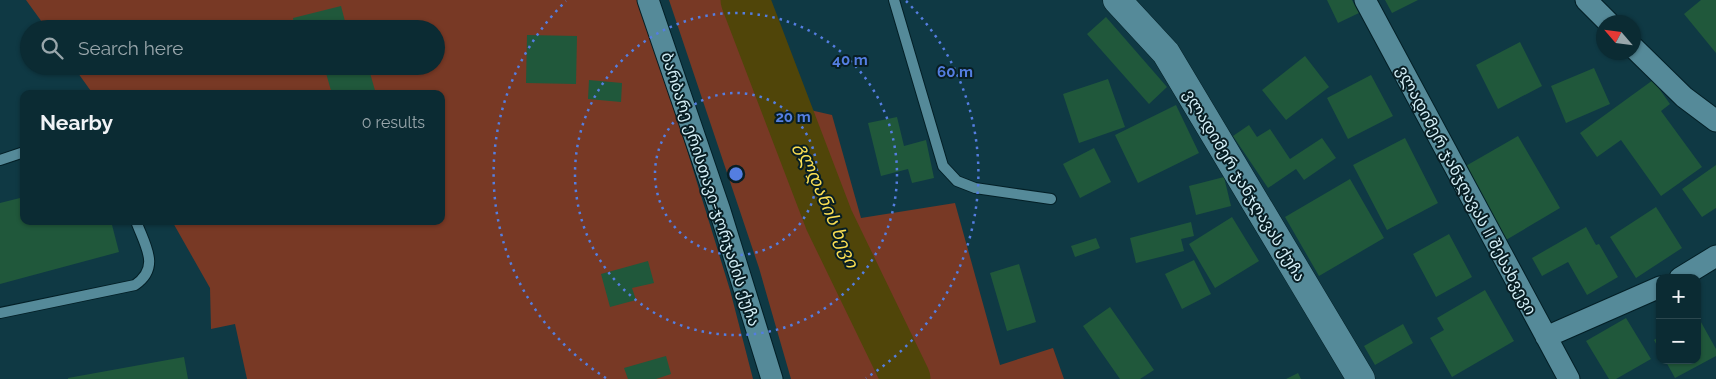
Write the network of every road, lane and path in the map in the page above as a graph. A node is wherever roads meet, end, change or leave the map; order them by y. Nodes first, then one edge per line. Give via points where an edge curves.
1 (648, 0) edge
2 (894, 0) edge
3 (1117, 0) edge
4 (1365, 0) edge
5 (1586, 0) edge
6 (1601, 15) edge
7 (1641, 55) edge
8 (1716, 121) edge
9 (20, 153) edge
10 (0, 160) edge
11 (1051, 199) dead end
12 (137, 225) edge
13 (1716, 256) edge
14 (1690, 274) edge
15 (1656, 289) edge
16 (0, 313) edge
17 (1546, 337) junction
18 (772, 379) edge
19 (1361, 379) edge
20 (1569, 379) edge

1 - 18 street, ბარბარე ერისთავი-ჯორჯაძის ქუჩა via 720,211
2 - 11 lane via 943,166 957,181 975,188
3 - 19 street, ვლადიმერ ჯანჯღავას ქუჩა via 1166,53
4 - 17 street, ვლადიმერ ჯანჯღავას II შესახვევი
5 - 6 street
7 - 8 street via 1684,97
9 - 10 lane
12 - 16 lane via 151,264 146,277 135,285
13 - 14 street
15 - 17 street
17 - 20 street, ვლადიმერ ჯანჯღავას II შესახვევი

